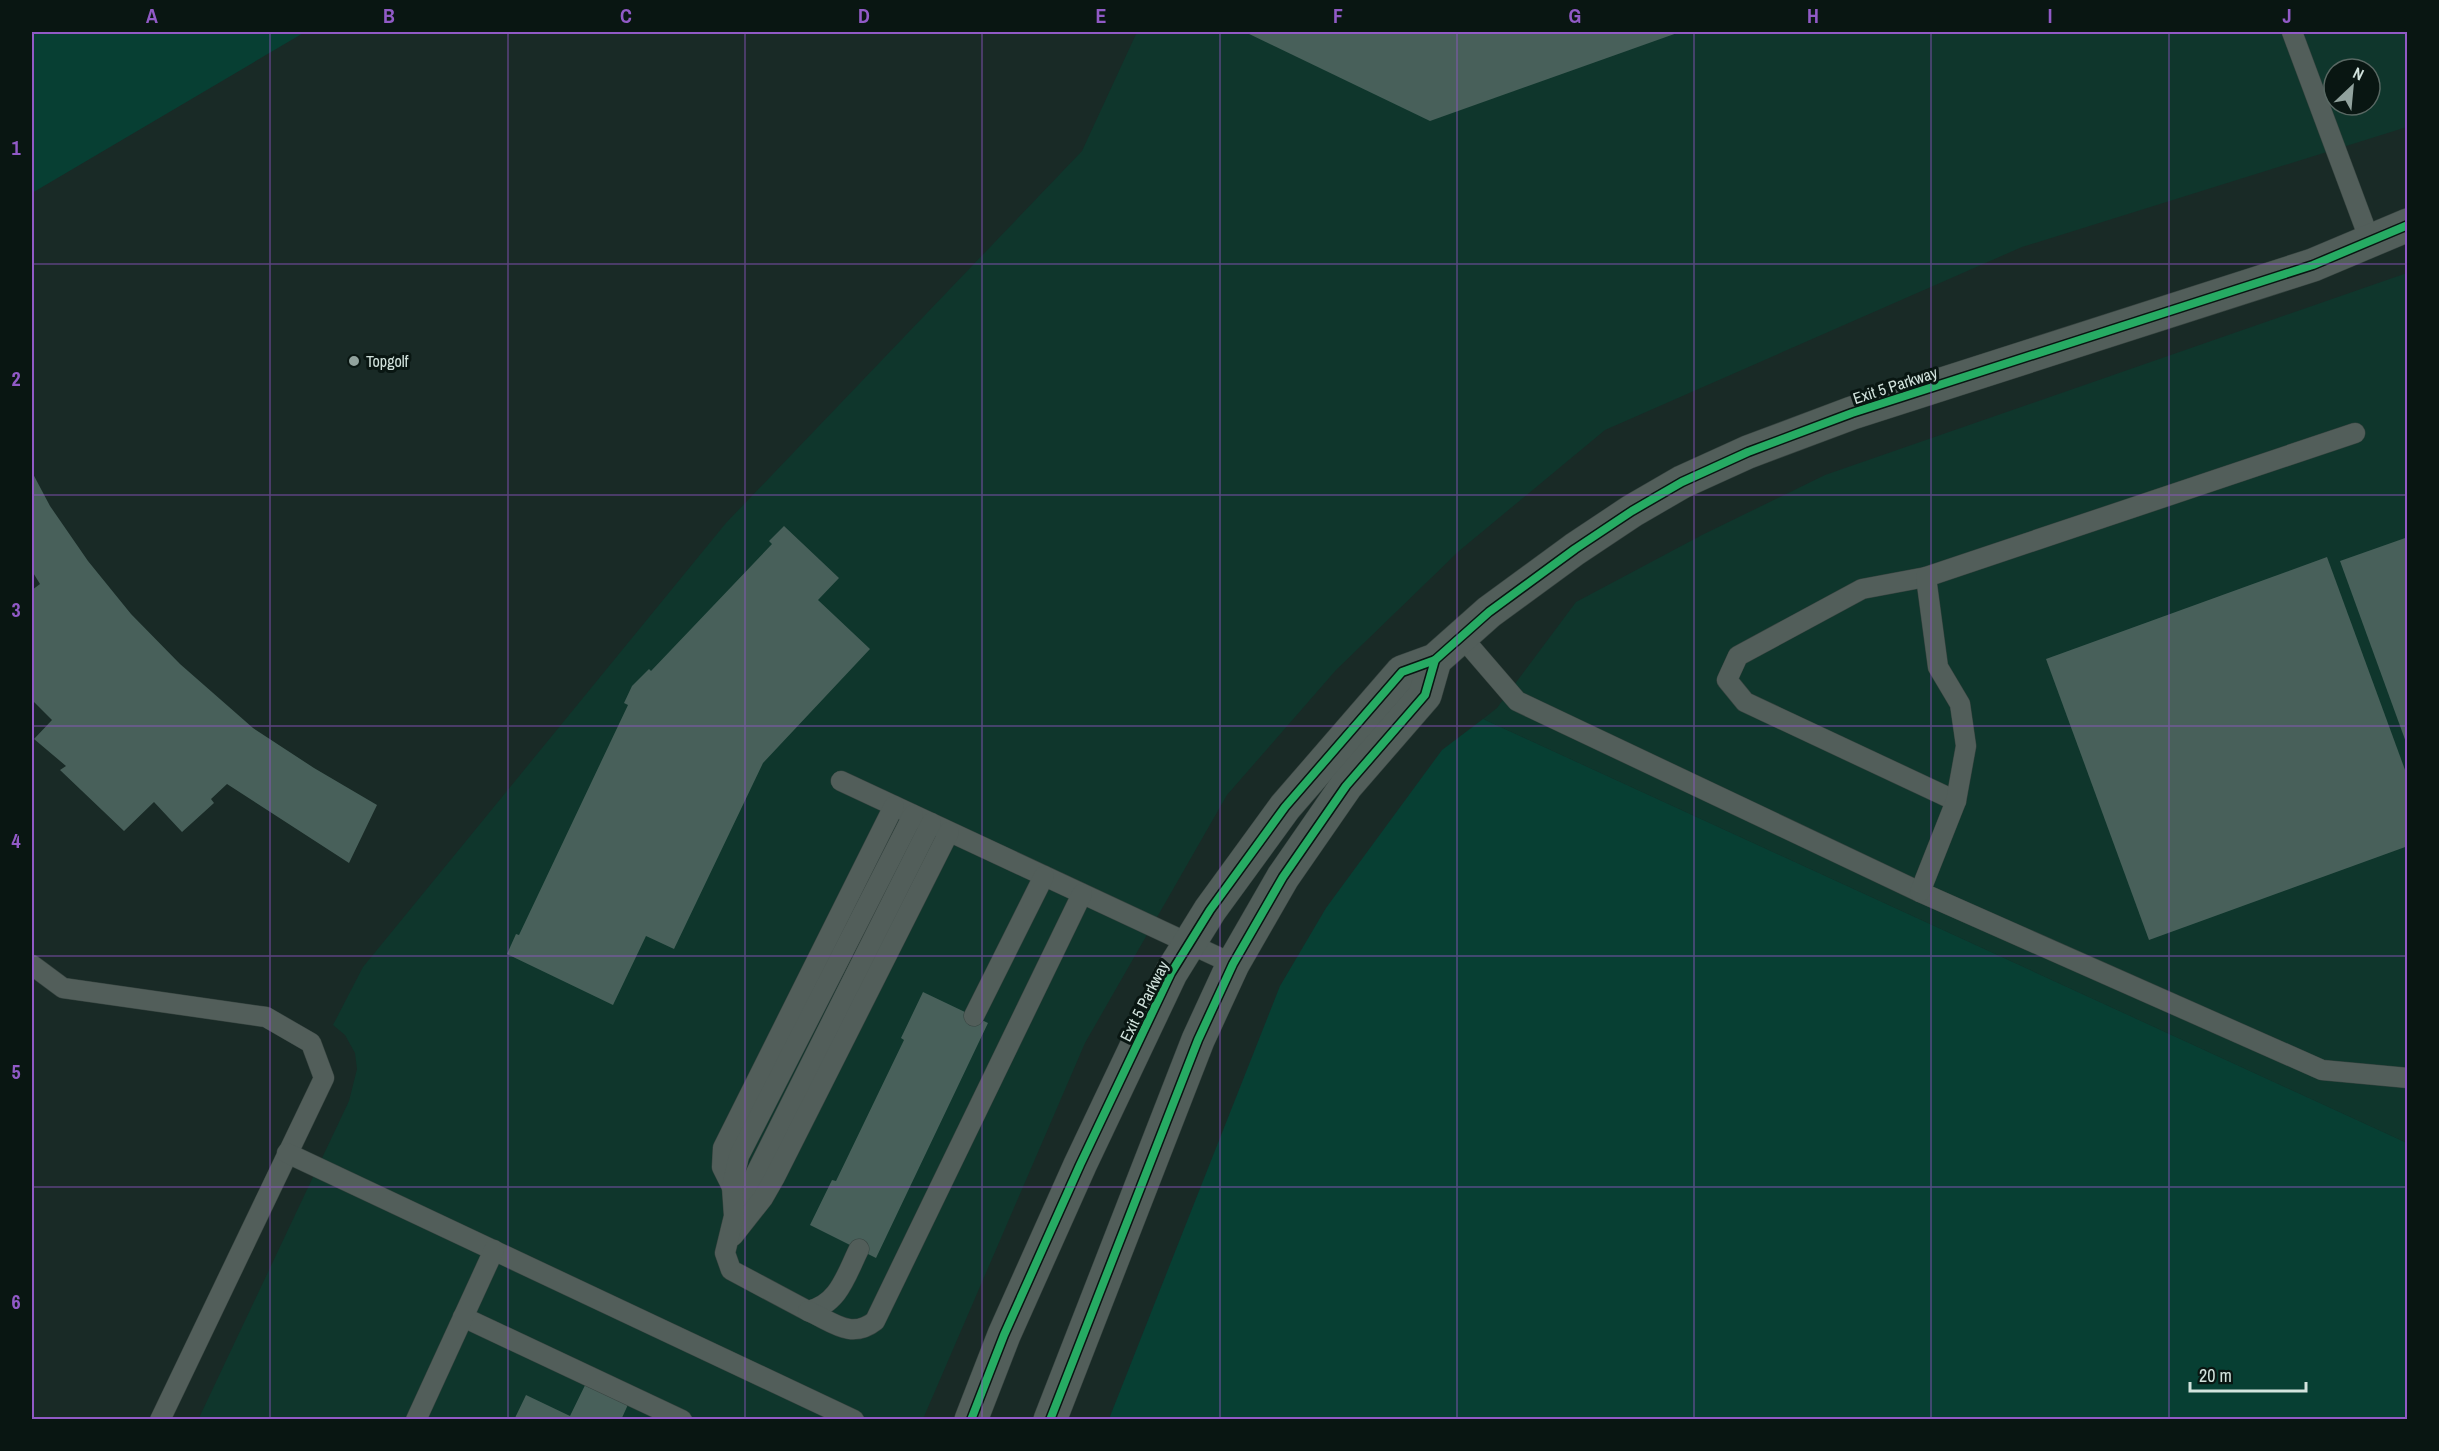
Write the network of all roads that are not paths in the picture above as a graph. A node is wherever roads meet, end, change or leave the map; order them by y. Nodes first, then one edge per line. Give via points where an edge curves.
1 (2292, 32) edge
2 (2408, 225) edge
3 (2370, 241) junction
4 (2355, 433) dead end
5 (1926, 577) junction
6 (1461, 636) junction
7 (1435, 660) junction
8 (841, 781) dead end
9 (1956, 801) junction
10 (894, 806) junction
11 (913, 815) junction
12 (940, 827) junction
13 (1044, 876) junction
14 (1920, 892) junction
15 (1082, 894) junction
16 (1190, 944) junction
17 (1233, 964) junction
18 (32, 965) edge
19 (974, 1016) dead end
20 (2408, 1077) edge
21 (288, 1153) junction
22 (732, 1187) junction
23 (734, 1216) junction
24 (730, 1238) junction
25 (859, 1249) dead end
26 (494, 1250) junction
27 (808, 1311) junction
28 (463, 1317) junction
29 (160, 1419) edge
30 (416, 1419) edge
31 (682, 1419) edge
32 (854, 1419) edge
33 (970, 1419) edge
34 (1050, 1419) edge

1 - 3 lane
2 - 3 street, Exit 5 Parkway
3 - 6 street, Exit 5 Parkway via 2313,265 1852,413 1748,452 1682,482 1632,511
4 - 5 lane
5 - 9 lane via 1938,667 1960,704 1966,746
5 - 9 lane via 1862,589 1738,656 1727,680 1745,702
6 - 7 street, Exit 5 Parkway
6 - 14 lane via 1517,701
7 - 16 street, Exit 5 Parkway via 1401,672 1342,739 1248,855
7 - 17 street via 1425,695 1346,786 1283,877
8 - 10 lane
9 - 14 lane
10 - 11 lane
10 - 22 lane via 723,1148 722,1167
11 - 12 lane
11 - 22 lane via 739,1156
12 - 13 lane
12 - 23 lane
12 - 24 lane via 767,1191
13 - 15 lane
13 - 19 lane
14 - 20 lane via 2322,1070
15 - 16 lane
15 - 27 lane via 875,1321 864,1330 850,1330
16 - 17 lane
16 - 33 street, Exit 5 Parkway via 1171,973 1080,1165
17 - 34 street via 1198,1040
18 - 21 lane via 63,988 266,1017 310,1043 324,1078
21 - 26 lane
21 - 29 lane
22 - 23 lane
23 - 24 lane
24 - 27 lane via 725,1253 731,1270
25 - 27 lane via 835,1298 822,1308
26 - 28 lane
26 - 32 lane
28 - 30 lane
28 - 31 lane

